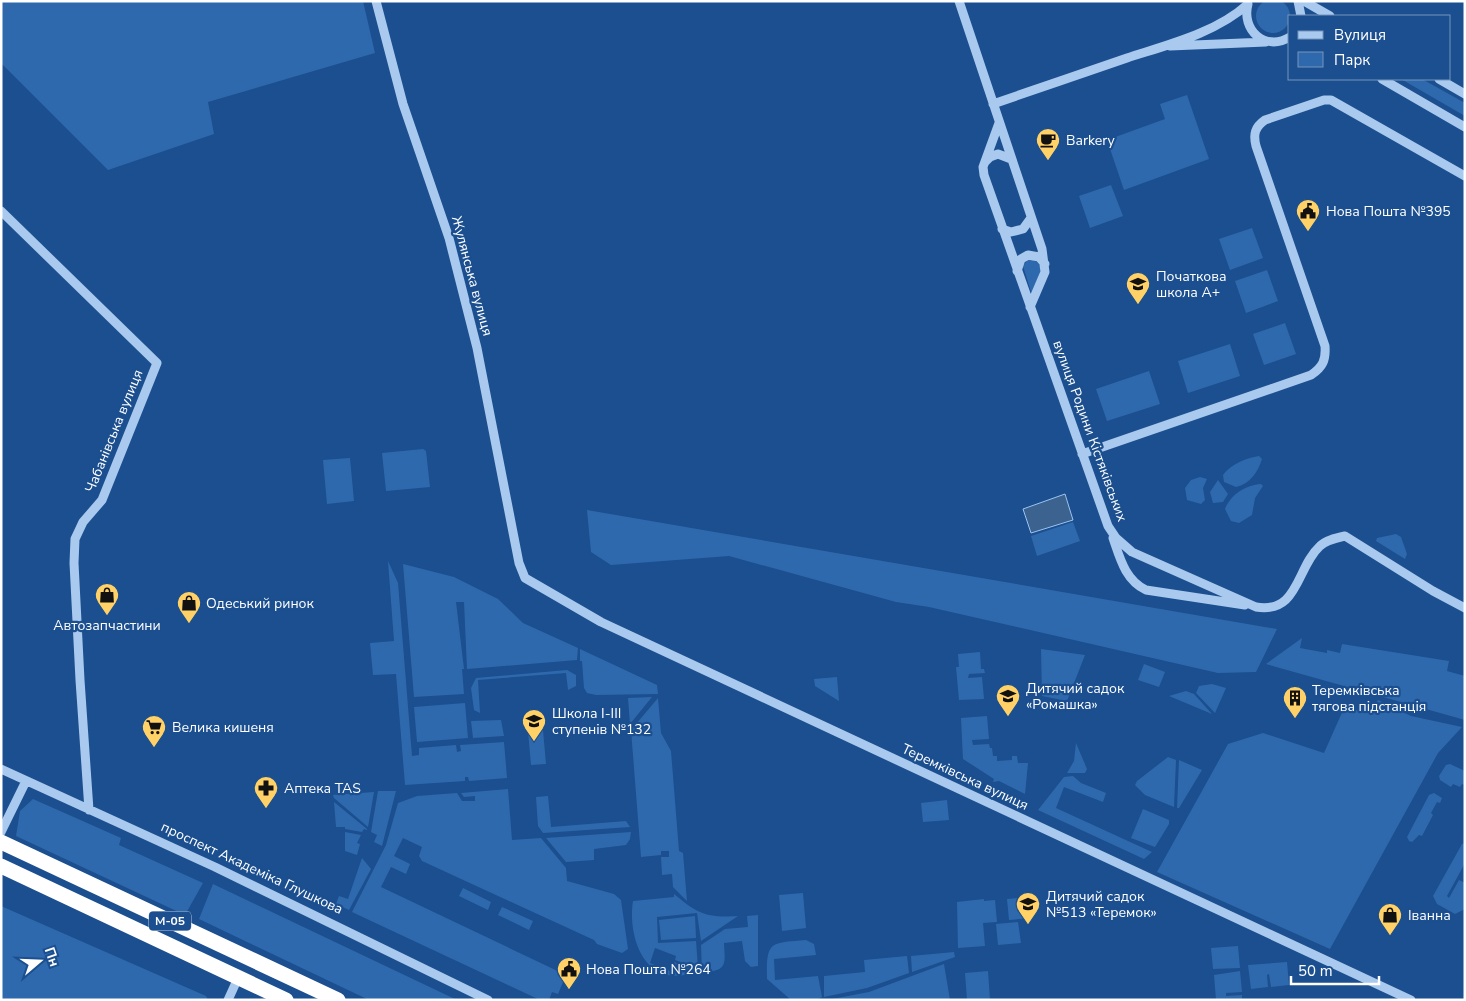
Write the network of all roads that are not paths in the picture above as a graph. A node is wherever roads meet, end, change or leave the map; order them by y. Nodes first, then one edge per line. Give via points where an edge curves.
1 (376, 1) edge
2 (959, 1) edge
3 (1298, 1) edge
4 (1304, 1) edge
5 (1249, 3) edge
6 (1301, 15) edge
7 (1328, 15) edge
8 (1288, 38) edge
9 (1270, 42) junction
10 (1162, 46) junction
11 (1288, 46) edge
12 (1384, 80) edge
13 (1441, 80) edge
14 (1465, 94) edge
15 (993, 104) junction
16 (1000, 123) junction
17 (1465, 126) edge
18 (1011, 159) junction
19 (984, 164) junction
20 (1465, 176) edge
21 (1, 211) edge
22 (1031, 218) junction
23 (1002, 229) junction
24 (1045, 264) junction
25 (1017, 272) junction
26 (1030, 307) junction
27 (1082, 454) junction
28 (1108, 526) junction
29 (519, 563) joint
30 (1256, 607) junction
31 (1465, 608) edge
32 (1, 769) edge
33 (26, 781) junction
34 (89, 810) junction
35 (1, 832) edge
36 (1, 842) edge
37 (1, 866) edge
38 (238, 978) junction
39 (228, 1000) edge
40 (286, 1000) edge
41 (338, 1000) edge
42 (488, 1000) edge
43 (1411, 1000) edge

1 - 29 street, Жулянська вулиця via 403,104 449,238 477,348
2 - 15 street
3 - 6 street
4 - 7 street
5 - 9 street via 1246,13 1251,31
5 - 10 street via 1236,15
8 - 9 street
9 - 10 street
9 - 11 street
10 - 15 street
12 - 17 street
13 - 14 street
15 - 16 street
16 - 18 street
16 - 19 street
18 - 19 street via 1003,154 994,155
18 - 22 street
19 - 23 street, вулиця Родини Кістяківських via 984,175
20 - 27 street via 1334,101 1327,100 1267,118 1259,124 1254,135 1325,346 1325,358 1320,369 1308,376
21 - 34 street, Чабанівська вулиця via 157,363 102,500 83,522 75,539
22 - 23 street via 1023,229 1011,232
22 - 24 street
23 - 25 street, вулиця Родини Кістяківських
24 - 25 street via 1039,257 1028,255 1021,259
24 - 26 street via 1043,281
25 - 26 street, вулиця Родини Кістяківських
26 - 27 street, вулиця Родини Кістяківських
27 - 28 street, вулиця Родини Кістяківських
28 - 30 street, вулиця Родини Кістяківських via 1132,552
28 - 30 street via 1126,572 1136,585 1157,593
29 - 43 street, Теремківська вулиця via 526,578 601,622
30 - 31 street, вулиця Родини Кістяківських via 1276,607 1289,597 1320,545 1344,536
32 - 33 street, проспект Академіка Глушкова
33 - 34 street, проспект Академіка Глушкова
33 - 35 street
34 - 42 street, проспект Академіка Глушкова via 215,867
36 - 41 highway, М-05
37 - 38 highway, М-05
38 - 39 street
38 - 40 highway, М-05

